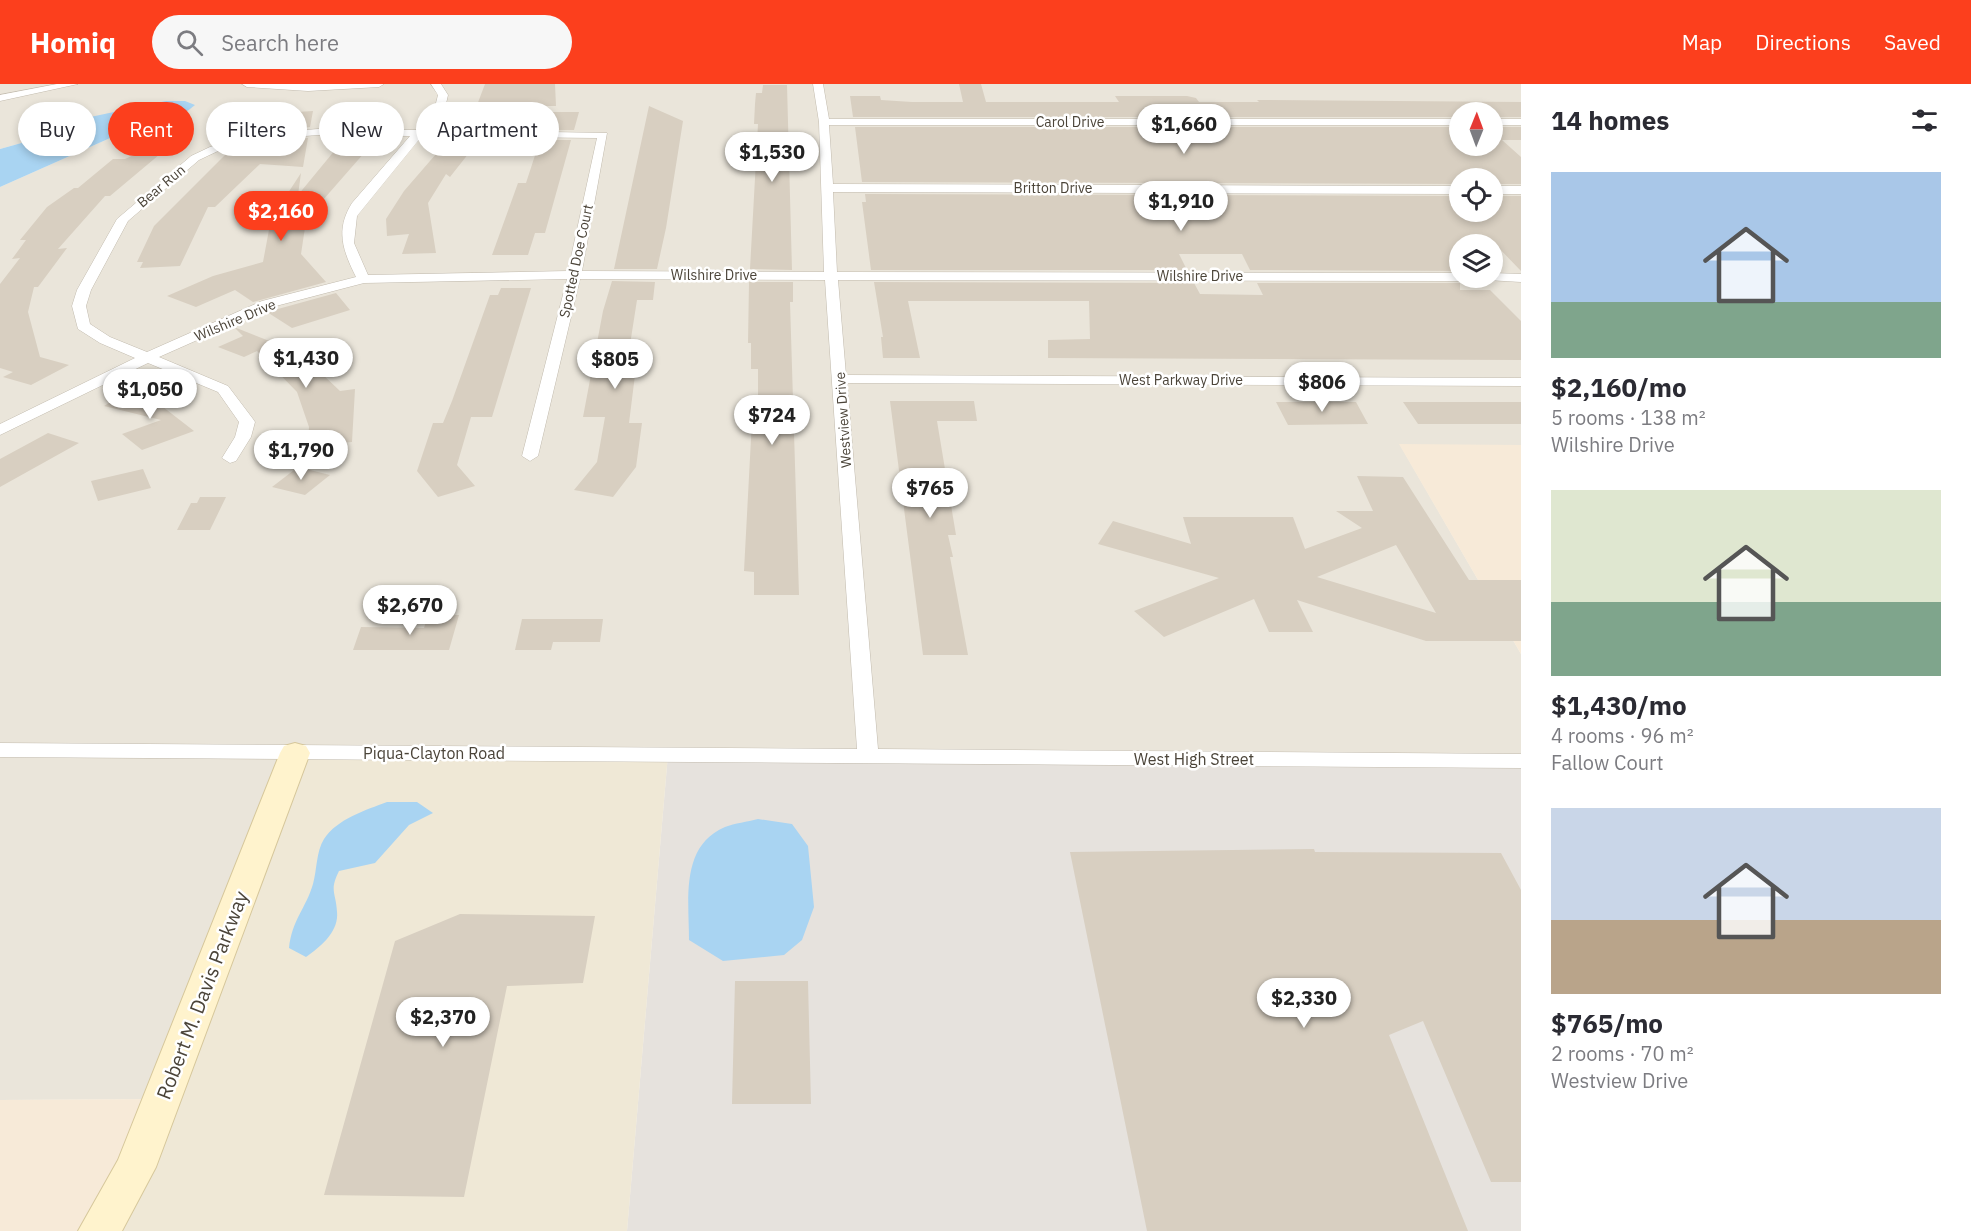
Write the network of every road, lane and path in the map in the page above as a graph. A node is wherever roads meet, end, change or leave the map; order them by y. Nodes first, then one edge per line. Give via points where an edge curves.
1 (73, 84) edge
2 (247, 84) edge
3 (379, 84) edge
4 (436, 84) edge
5 (819, 84) edge
6 (0, 98) edge
7 (441, 102) edge
8 (824, 122) junction
9 (1449, 122) edge
10 (1503, 122) edge
11 (1521, 122) edge
12 (416, 134) edge
13 (416, 135) edge
14 (559, 135) edge
15 (603, 135) joint
16 (827, 188) junction
17 (1449, 190) edge
18 (1503, 190) edge
19 (1521, 190) edge
20 (831, 274) junction
21 (574, 276) junction
22 (1449, 277) edge
23 (1503, 277) edge
24 (1521, 278) edge
25 (364, 279) junction
26 (148, 357) junction
27 (840, 379) junction
28 (1521, 382) edge
29 (0, 430) edge
30 (530, 456) dead end
31 (230, 458) dead end
32 (0, 750) edge
33 (295, 753) junction
34 (868, 756) junction
35 (1521, 761) edge
36 (99, 1231) edge

1 - 6 street
2 - 3 street
4 - 7 street via 443,95
5 - 8 street, Westview Drive
8 - 9 street, Carol Drive
8 - 16 street, Westview Drive
10 - 11 street
12 - 26 street, Bear Run via 284,134 235,141 195,158 140,202 123,219 79,306 83,326 105,340
13 - 25 street via 347,220 346,237
14 - 15 street, Bear Run
15 - 21 street, Spotted Doe Court
16 - 17 street, Britton Drive
16 - 20 street, Westview Drive
18 - 19 street
20 - 21 street, Wilshire Drive
20 - 22 street, Wilshire Drive
20 - 27 street, Westview Drive
21 - 25 street, Wilshire Drive
21 - 30 street, Spotted Doe Court
23 - 24 street
25 - 26 street, Wilshire Drive via 267,304
26 - 29 street, Wilshire Drive
26 - 31 street via 223,388 247,422
27 - 28 street, West Parkway Drive
27 - 34 street, Westview Drive
32 - 33 street, Piqua-Clayton Road
33 - 34 street, Piqua-Clayton Road
33 - 36 street, Robert M. Davis Parkway via 136,1167
34 - 35 street, West High Street

